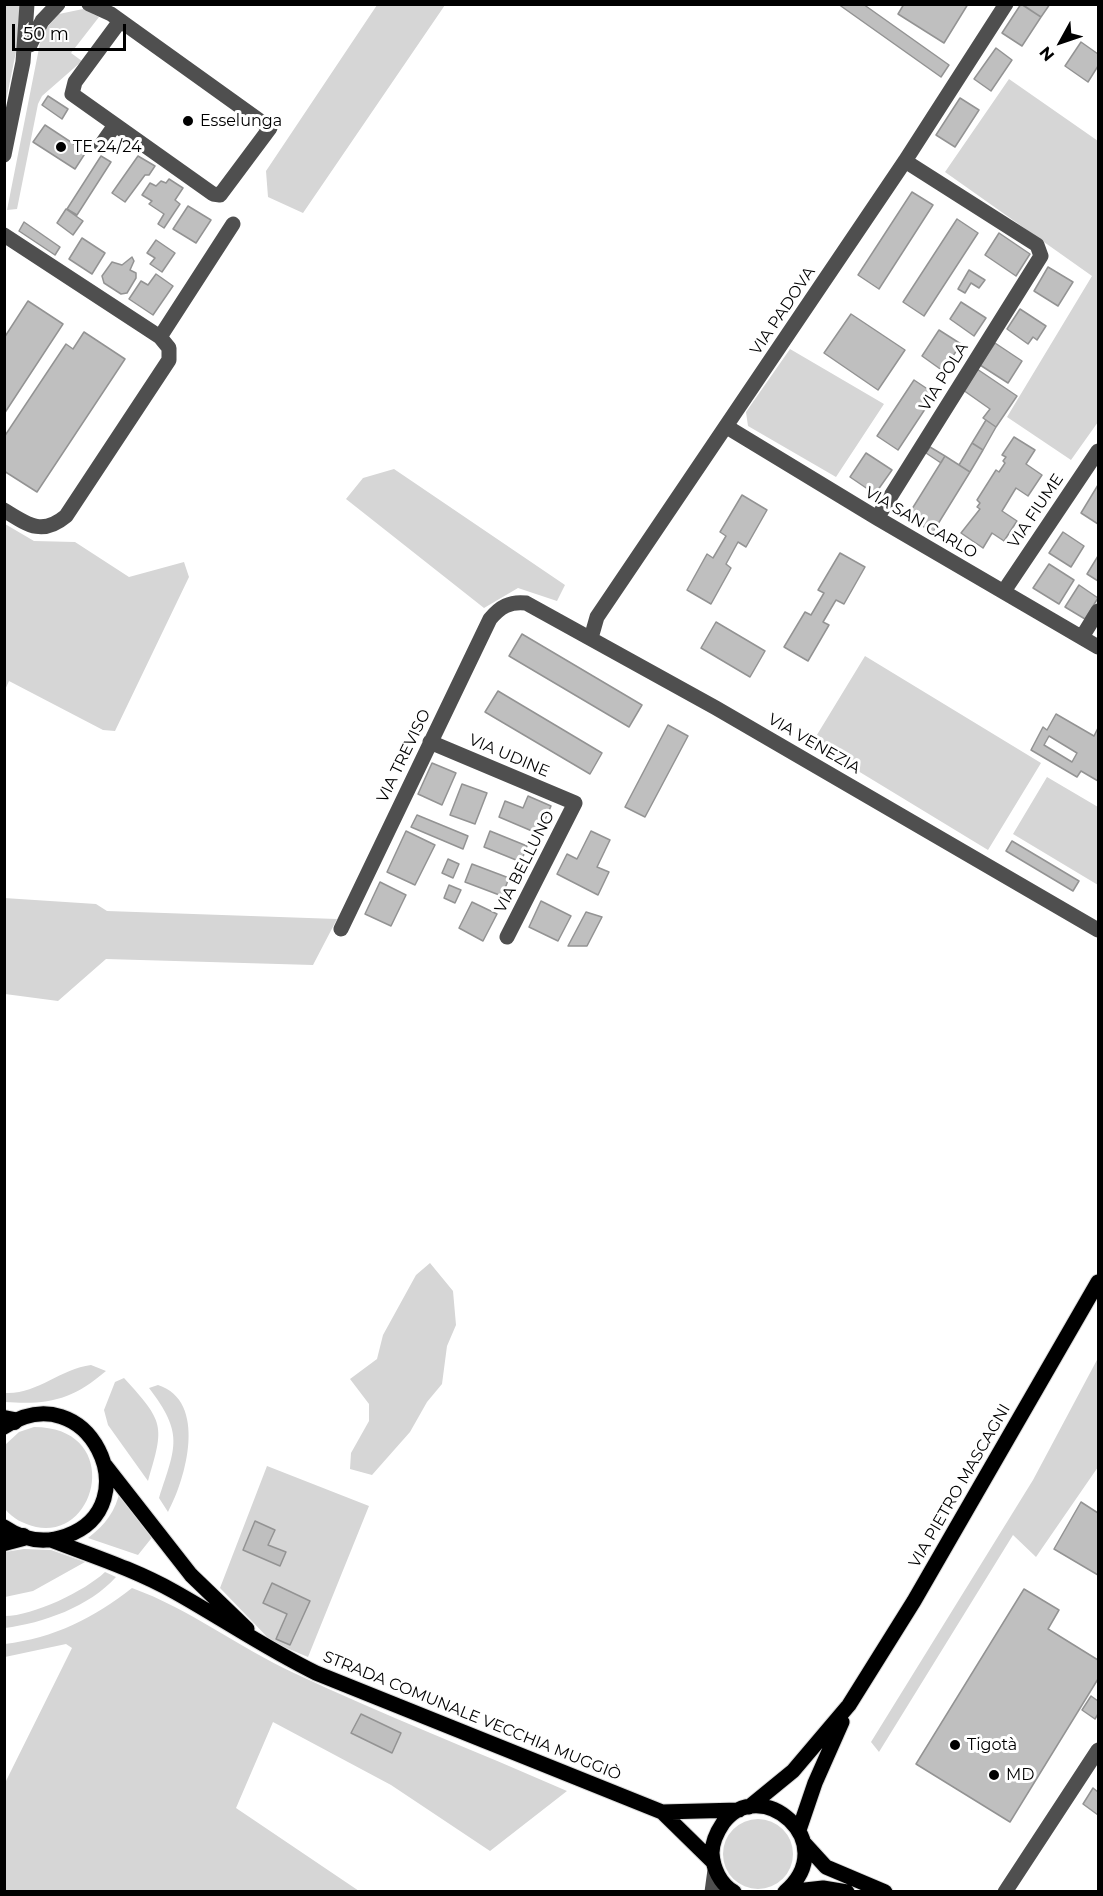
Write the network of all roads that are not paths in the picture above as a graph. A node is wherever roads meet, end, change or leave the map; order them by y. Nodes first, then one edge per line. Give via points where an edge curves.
1 (27, 4) edge
2 (58, 4) edge
3 (89, 4) edge
4 (1006, 4) edge
5 (111, 13) edge
6 (23, 62) junction
7 (115, 125) junction
8 (100, 145) dead end
9 (4, 155) edge
10 (905, 161) junction
11 (233, 224) dead end
12 (4, 234) edge
13 (160, 337) junction
14 (727, 427) junction
15 (1098, 451) edge
16 (4, 510) edge
17 (877, 518) junction
18 (1004, 591) junction
19 (507, 605) joint
20 (1098, 611) edge
21 (1082, 637) junction
22 (591, 638) junction
23 (1098, 647) edge
24 (430, 742) junction
25 (575, 803) joint
26 (341, 929) dead end
27 (1098, 930) edge
28 (507, 937) dead end
29 (1098, 1282) edge
30 (7, 1422) edge
31 (105, 1465) junction
32 (4, 1527) edge
33 (23, 1537) junction
34 (4, 1540) edge
35 (51, 1540) junction
36 (269, 1650) junction
37 (849, 1705) junction
38 (1098, 1750) edge
39 (744, 1809) junction
40 (662, 1812) junction
41 (802, 1837) junction
42 (714, 1866) junction
43 (712, 1892) edge
44 (734, 1892) edge
45 (786, 1892) edge
46 (847, 1892) edge
47 (885, 1892) edge
48 (1005, 1892) edge

1 - 6 street
2 - 6 street via 42,21
3 - 5 street
4 - 10 street, VIA PADOVA
5 - 7 street via 72,94
5 - 7 street via 270,128 220,195 213,194
6 - 9 street
7 - 8 street
10 - 14 street, VIA PADOVA
10 - 17 street, VIA POLA via 1037,245 1041,256
11 - 13 street
12 - 13 street
13 - 16 street via 169,348 169,360 66,516 54,526 43,528 29,525
14 - 17 street, VIA SAN CARLO
14 - 22 street, VIA PADOVA via 597,617
15 - 18 street, VIA FIUME
17 - 18 street, VIA SAN CARLO
18 - 21 street, VIA SAN CARLO
19 - 22 street, VIA VENEZIA via 526,603
19 - 24 street, VIA TREVISO via 490,619
20 - 21 street
21 - 23 street, VIA SAN CARLO
22 - 27 street, VIA VENEZIA
24 - 25 street, VIA UDINE
24 - 26 street, VIA TREVISO
25 - 28 street, VIA BELLUNO
29 - 37 main road, VIA PIETRO MASCAGNI via 914,1601
30 - 31 main road, STRADA COMUNALE VECCHIA MUGGIÒ via 44,1414 65,1418 91,1436
31 - 35 main road via 106,1484 97,1510 78,1530
31 - 36 main road, STRADA COMUNALE VECCHIA MUGGIÒ via 191,1575
32 - 33 main road
33 - 34 highway
33 - 35 main road
35 - 36 main road, STRADA COMUNALE VECCHIA MUGGIÒ via 134,1571
36 - 40 main road, STRADA COMUNALE VECCHIA MUGGIÒ via 316,1673
37 - 39 main road, VIA PIETRO MASCAGNI via 793,1771
37 - 41 main road, VIA PIETRO MASCAGNI via 815,1783
38 - 48 street
39 - 40 main road
39 - 41 main road via 764,1806 778,1810 790,1818
39 - 42 main road, VIA PIETRO MASCAGNI via 726,1819 717,1832 712,1846
40 - 42 main road
41 - 45 main road, VIA PIETRO MASCAGNI via 804,1865
41 - 47 main road via 826,1867
42 - 43 street
42 - 44 main road via 727,1888
45 - 46 main road via 823,1888

